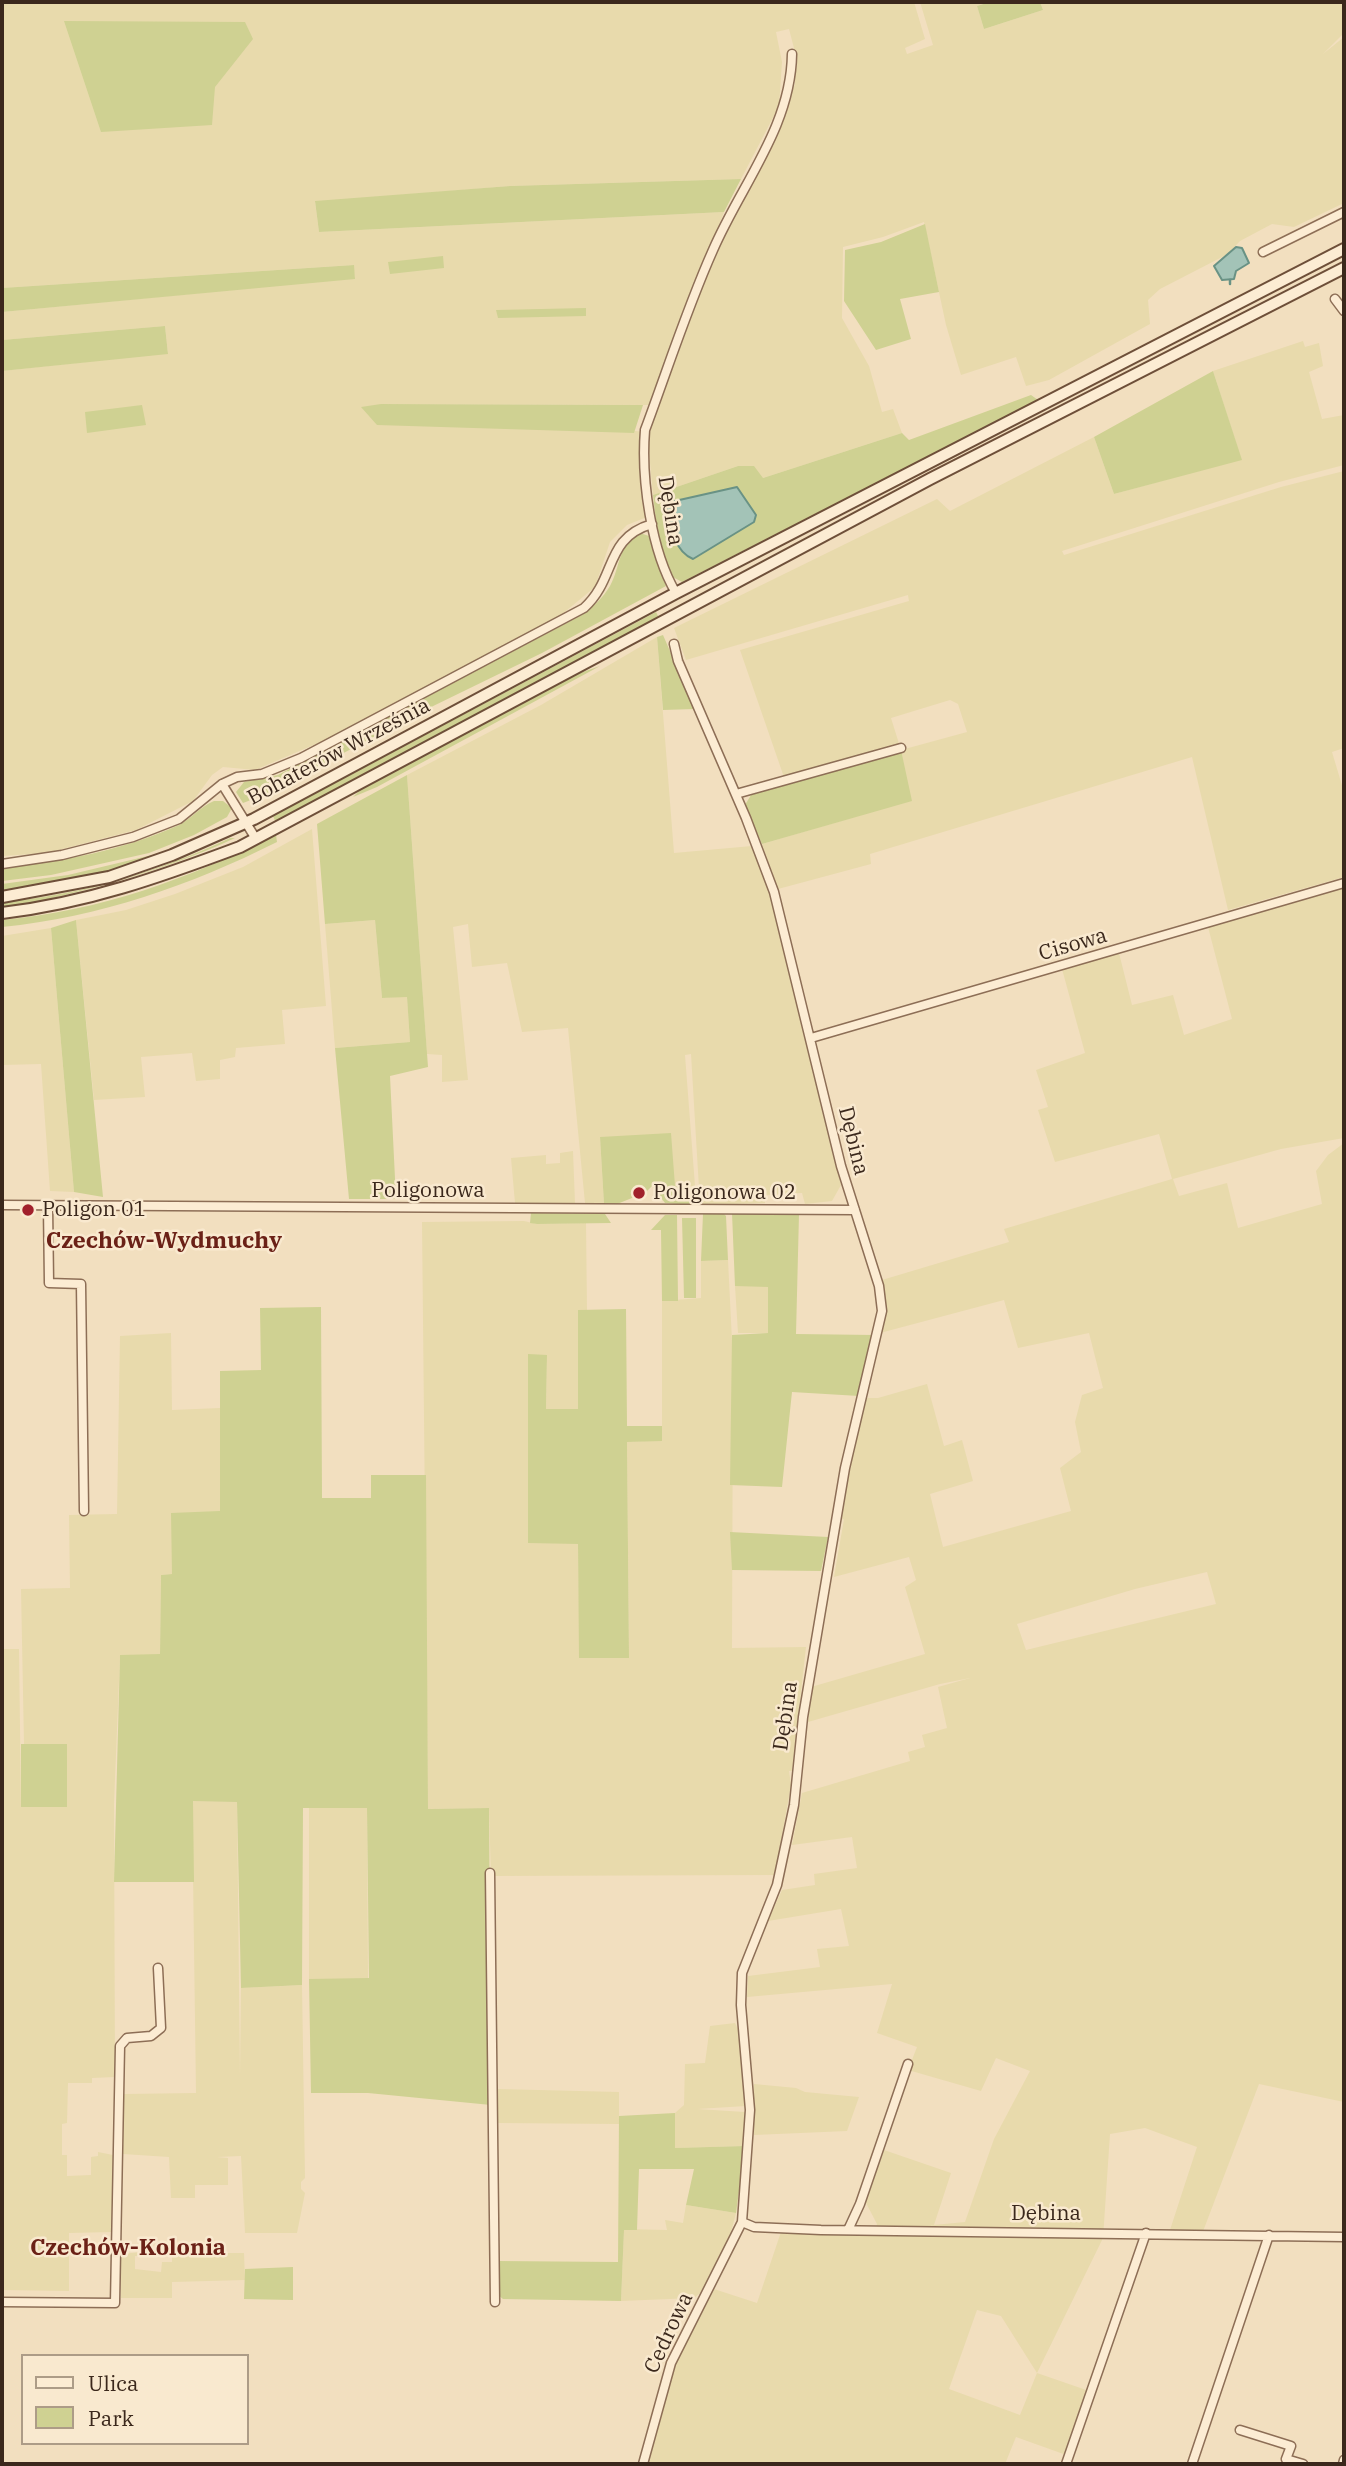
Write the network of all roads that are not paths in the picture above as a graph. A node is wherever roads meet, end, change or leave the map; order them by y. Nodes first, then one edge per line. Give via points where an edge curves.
1 (792, 54) dead end
2 (1344, 212) edge
3 (1344, 250) edge
4 (1263, 252) dead end
5 (1344, 268) edge
6 (1335, 299) dead end
7 (1344, 311) edge
8 (652, 524) junction
9 (676, 593) junction
10 (674, 643) dead end
11 (901, 748) dead end
12 (222, 784) junction
13 (736, 794) junction
14 (247, 822) junction
15 (256, 839) junction
16 (2, 864) edge
17 (1344, 883) edge
18 (2, 897) edge
19 (2, 914) edge
20 (811, 1038) junction
21 (849, 1198) junction
22 (2, 1205) edge
23 (48, 1206) junction
24 (838, 1208) junction
25 (855, 1210) junction
26 (84, 1511) dead end
27 (491, 1873) dead end
28 (158, 1968) dead end
29 (908, 2064) dead end
30 (742, 2222) junction
31 (848, 2230) junction
32 (1146, 2233) junction
33 (1269, 2235) junction
34 (1344, 2237) edge
35 (2, 2301) edge
36 (495, 2302) dead end
37 (1240, 2430) dead end
38 (643, 2464) edge
39 (1066, 2464) edge
40 (1192, 2464) edge
41 (1303, 2464) edge

1 - 8 street, Dębina via 780,121 713,250 645,430
2 - 4 street
3 - 9 main road, Bohaterów Września
5 - 15 main road, Bohaterów Września via 930,479
6 - 7 street
8 - 9 street, Dębina via 661,564
8 - 12 street via 624,537 604,585 584,608 279,769
9 - 14 main road, Bohaterów Września
10 - 13 street, Dębina
11 - 13 street
12 - 14 street
12 - 16 street via 189,814 145,832 62,855
13 - 20 street, Dębina via 774,892
14 - 15 street
14 - 18 main road, Bohaterów Września via 109,877
15 - 19 main road, Bohaterów Września via 128,888
17 - 20 street, Cisowa
20 - 21 street, Dębina
21 - 24 street
21 - 25 street, Dębina
22 - 23 street, Poligonowa
23 - 24 street, Poligonowa
23 - 26 street via 49,1283 81,1284
24 - 25 street, Poligonowa
25 - 30 street, Dębina via 880,1286 882,1322 845,1468 803,1717 794,1805 777,1885 743,1973 741,2005 750,2110
27 - 36 street
28 - 35 street via 161,2028 151,2036 127,2038 120,2046 115,2303
29 - 31 street
30 - 31 street, Dębina via 778,2229
30 - 38 street, Cedrowa via 671,2363
31 - 32 street, Dębina
32 - 33 street, Dębina
32 - 39 street
33 - 34 street, Dębina
33 - 40 street
37 - 41 street via 1291,2446 1286,2459

